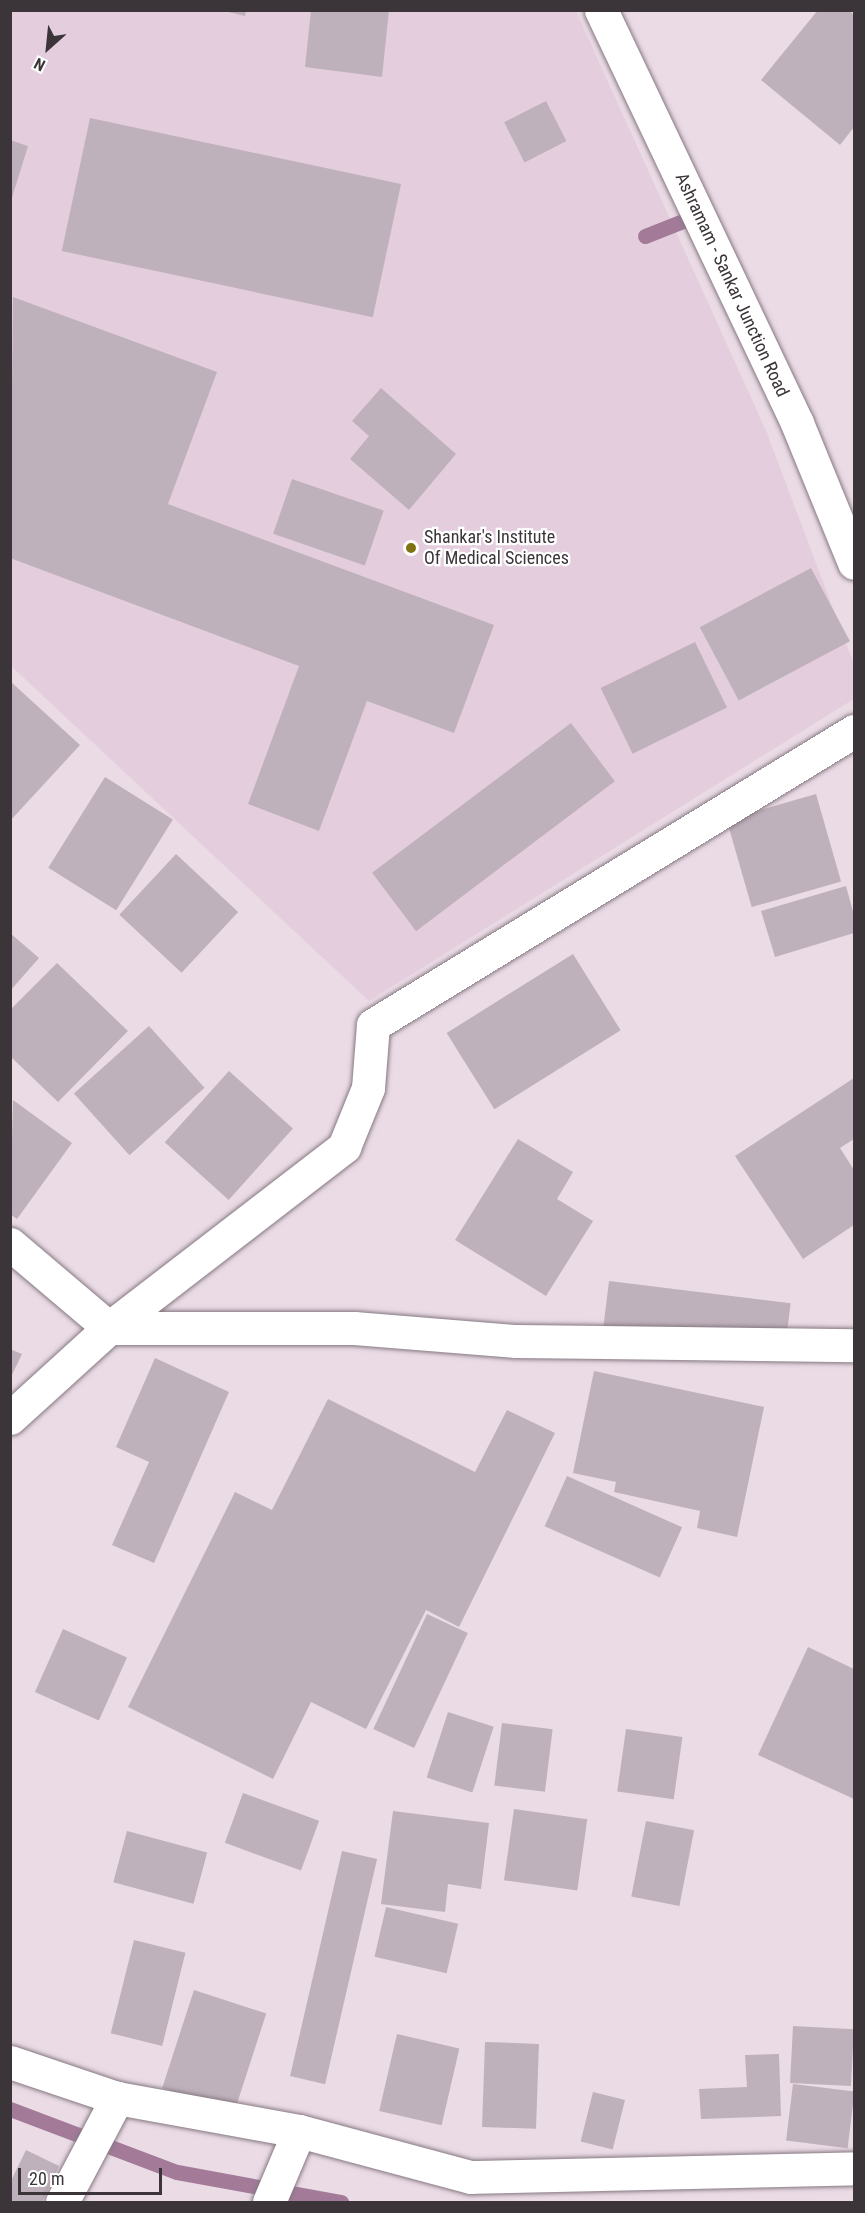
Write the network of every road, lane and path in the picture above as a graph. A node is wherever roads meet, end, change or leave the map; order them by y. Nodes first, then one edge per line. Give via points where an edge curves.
1 (601, 10) edge
2 (855, 563) edge
3 (855, 731) edge
4 (10, 1244) edge
5 (109, 1328) junction
6 (855, 1345) edge
7 (10, 1418) edge
8 (10, 2062) edge
9 (110, 2112) junction
10 (299, 2132) junction
11 (855, 2168) edge
12 (62, 2202) edge
13 (269, 2202) edge

1 - 2 street, Ashramam - Sankar Junction Road via 797,423
3 - 5 street via 373,1025 368,1088 344,1147
4 - 5 street
5 - 6 street via 354,1328 516,1341
5 - 7 street
8 - 9 street
9 - 10 street
9 - 12 street
10 - 11 street via 471,2177
10 - 13 street

